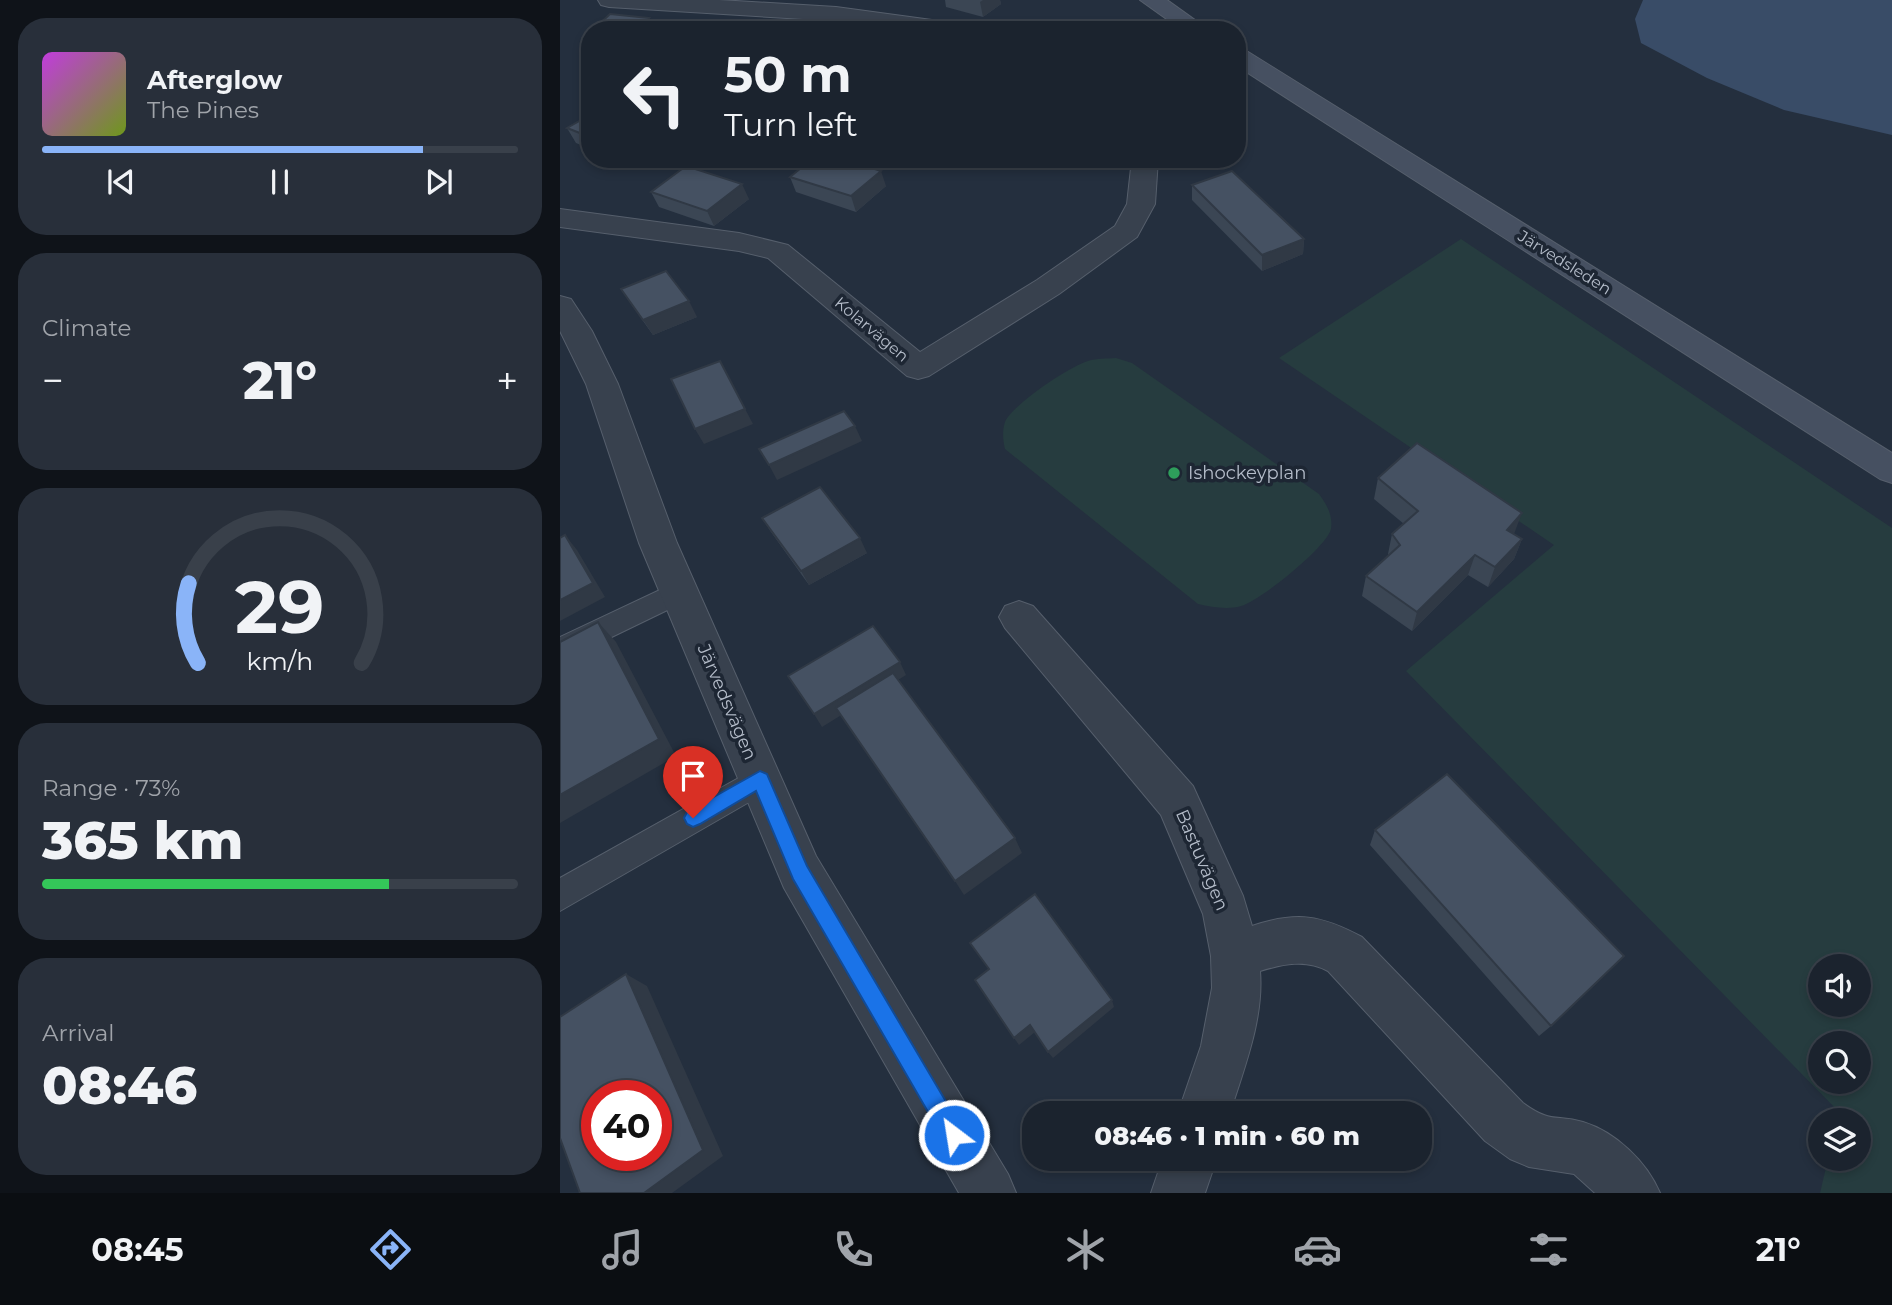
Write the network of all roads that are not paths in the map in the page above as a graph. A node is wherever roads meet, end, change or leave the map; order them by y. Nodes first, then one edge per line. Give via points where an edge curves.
1 (609, 0) edge
2 (885, 0) edge
3 (1151, 0) edge
4 (906, 21) joint
5 (1184, 21) edge
6 (1246, 61) edge
7 (1144, 168) edge
8 (560, 218) edge
9 (560, 306) edge
10 (1892, 470) edge
11 (679, 592) junction
12 (1020, 617) dead end
13 (560, 650) edge
14 (760, 780) junction
15 (560, 895) edge
16 (1235, 956) junction
17 (1209, 1101) edge
18 (1185, 1171) edge
19 (989, 1193) edge
20 (1178, 1193) edge
21 (1633, 1193) edge

1 - 4 street
2 - 4 street
3 - 5 main road
6 - 10 main road, Järvedsleden
7 - 8 street, Kolarvägen via 1141,204 1127,231 1048,287 918,368 778,251
9 - 11 street, Järvedsvägen via 602,384
11 - 13 lane
11 - 14 street, Järvedsvägen
12 - 16 street, Bastuvägen via 1177,801 1226,913
14 - 15 lane
14 - 19 street, Järvedsvägen via 800,872
16 - 17 street, Bastuvägen via 1237,988
16 - 21 street via 1284,940 1308,938 1330,945 1345,954 1504,1122 1529,1140 1581,1148
18 - 20 street

